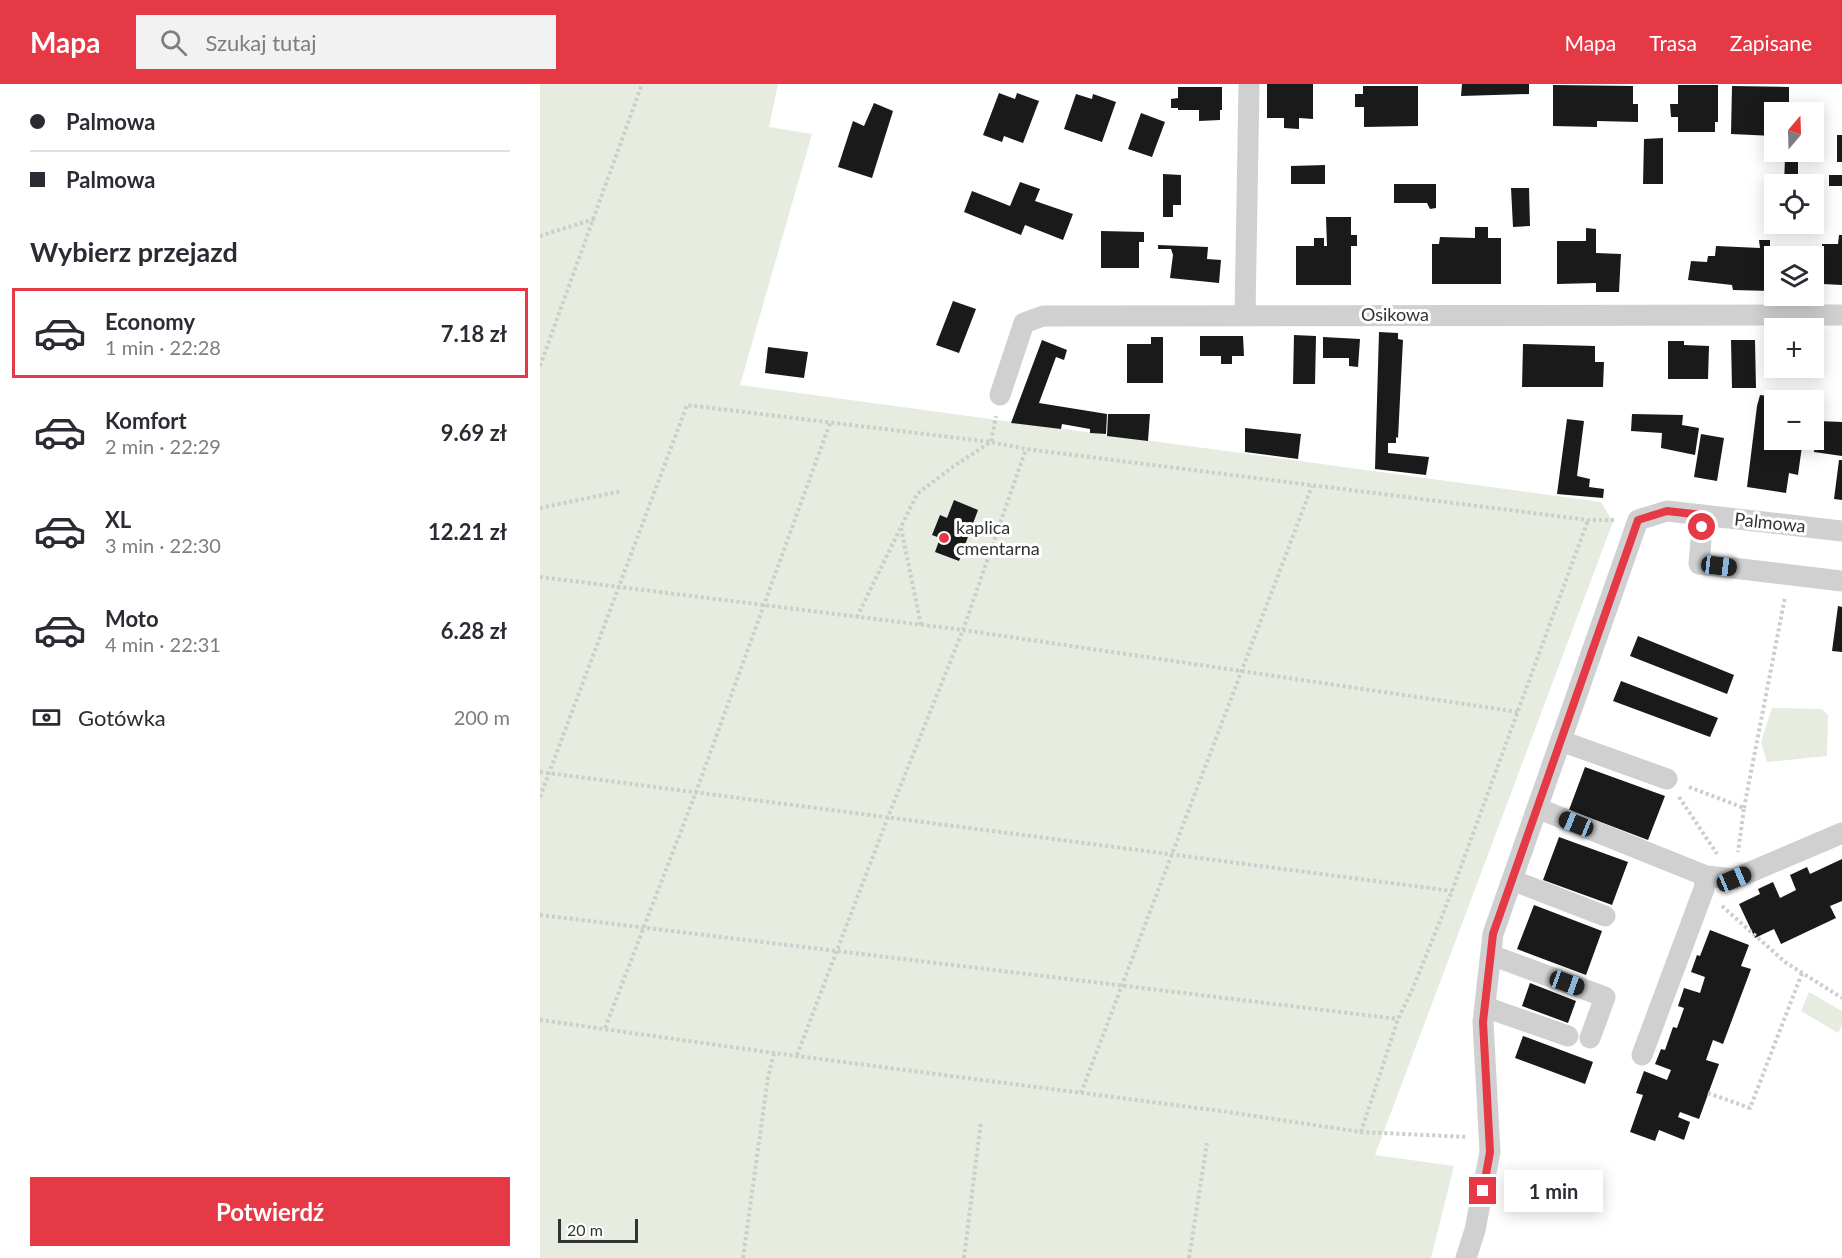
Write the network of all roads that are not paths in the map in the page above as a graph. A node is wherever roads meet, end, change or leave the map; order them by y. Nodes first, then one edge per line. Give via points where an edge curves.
1 (1249, 84) edge
2 (1842, 315) edge
3 (1245, 316) junction
4 (1000, 395) road end
5 (1703, 515) junction
6 (1842, 531) edge
7 (1842, 581) edge
8 (1561, 741) junction
9 (1667, 779) road end
10 (1537, 808) junction
11 (1842, 833) edge
12 (1512, 880) junction
13 (1705, 883) junction
14 (1605, 916) dead end
15 (1491, 955) junction
16 (1485, 1007) junction
17 (1568, 1036) dead end
18 (1590, 1038) dead end
19 (1642, 1055) dead end
20 (1466, 1258) edge

1 - 3 street
2 - 3 street, Osikowa
3 - 4 street, Osikowa via 1043,316 1024,323
5 - 6 street, Palmowa
5 - 7 street via 1699,564
5 - 8 street, Palmowa via 1667,511 1638,520
8 - 9 street
8 - 10 street, Palmowa
10 - 12 street, Palmowa
10 - 13 street
11 - 13 street via 1734,879
12 - 14 street
12 - 15 street, Palmowa via 1493,934
13 - 19 street
15 - 16 street, Palmowa
15 - 18 street via 1605,997
16 - 17 street
16 - 20 street, Palmowa via 1490,1152

